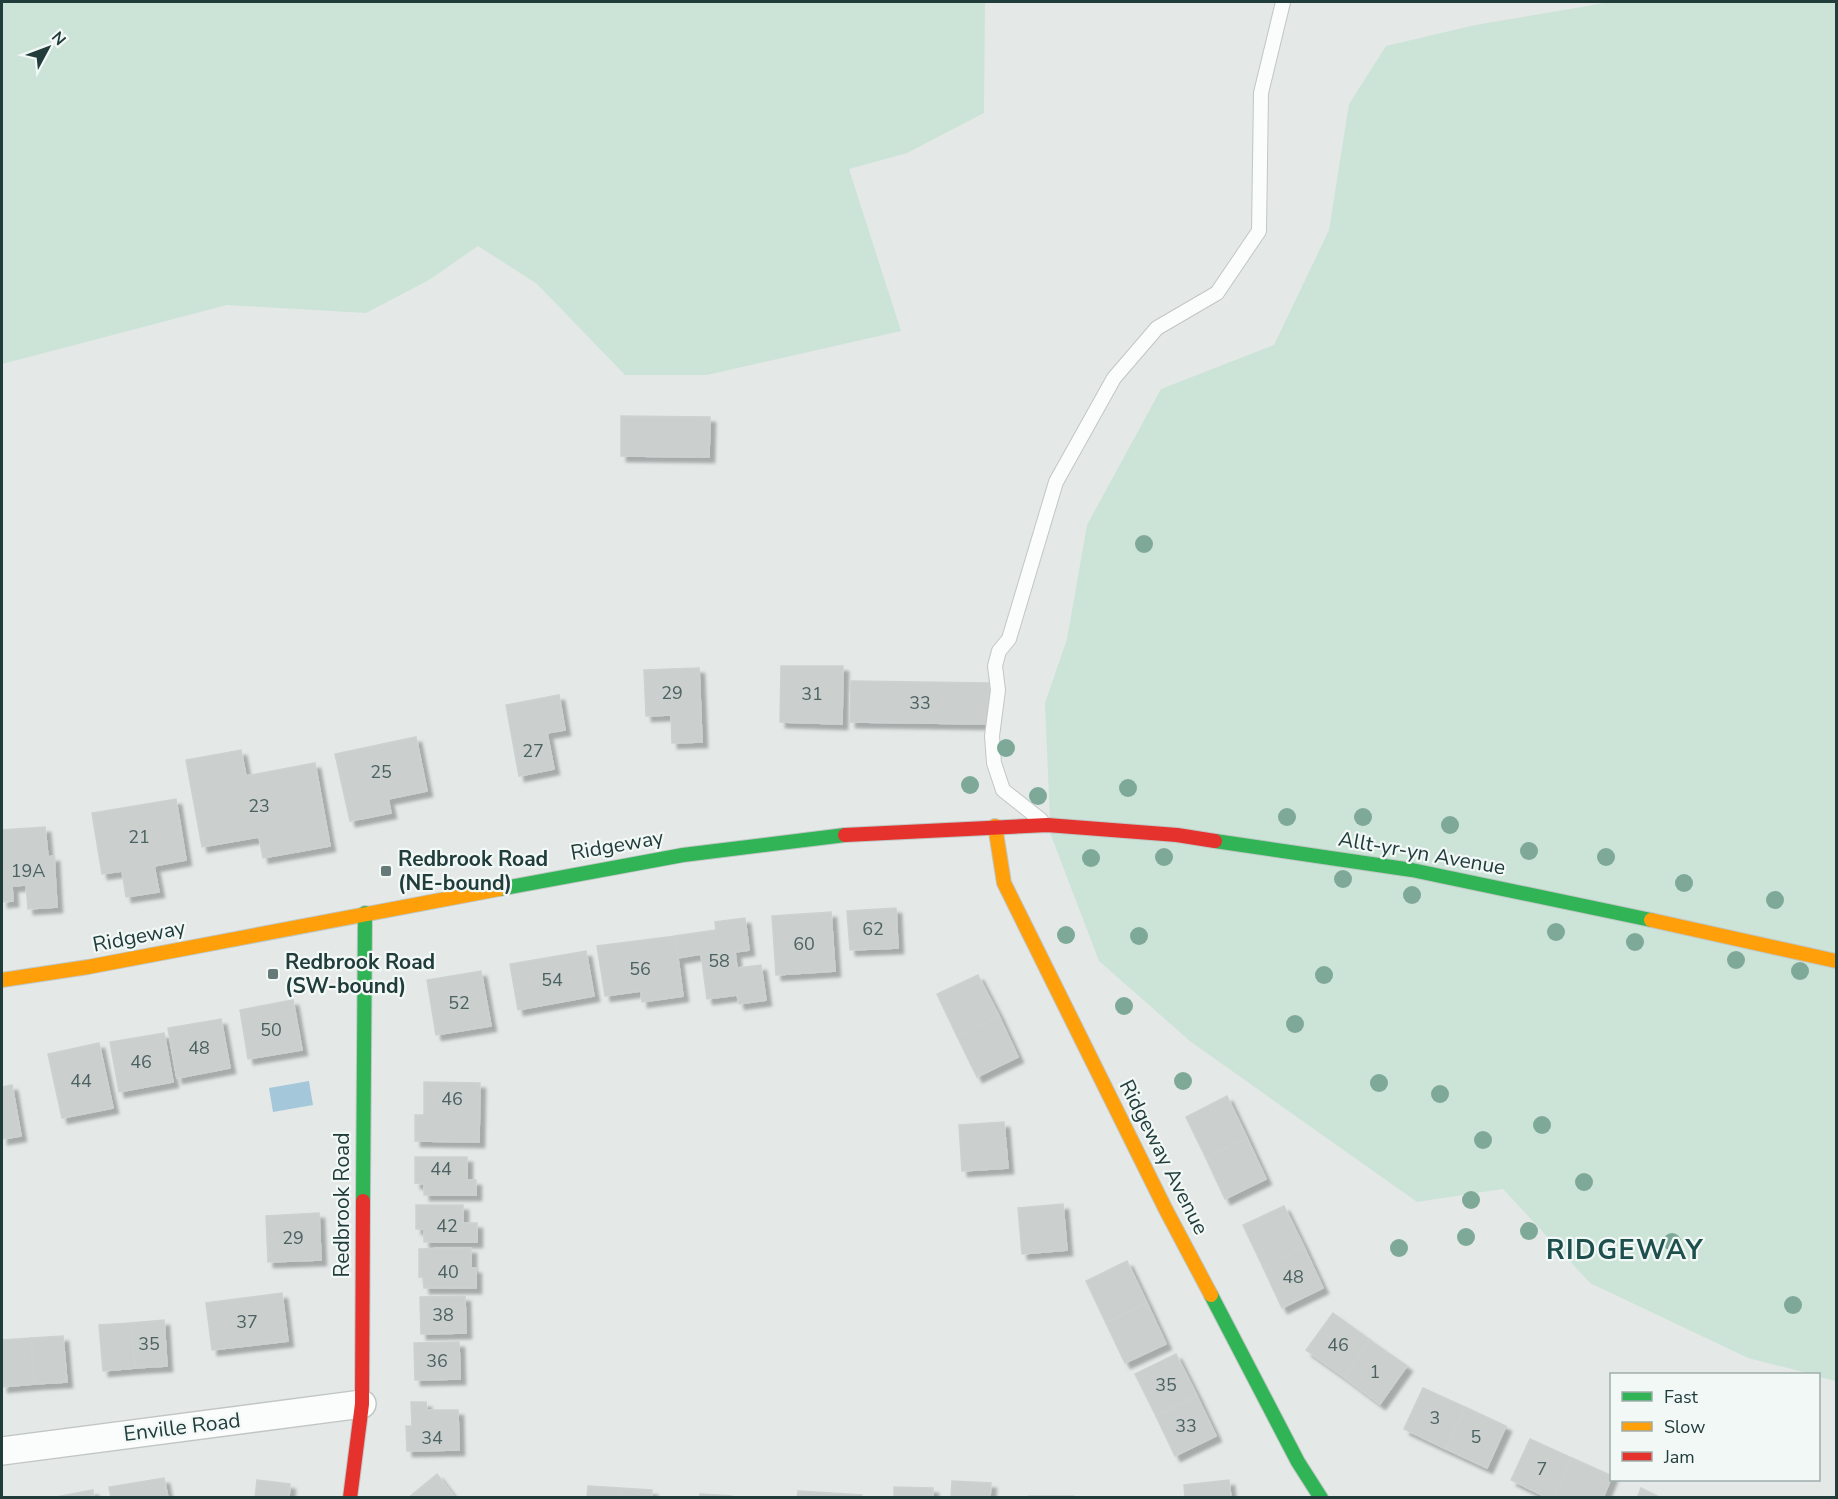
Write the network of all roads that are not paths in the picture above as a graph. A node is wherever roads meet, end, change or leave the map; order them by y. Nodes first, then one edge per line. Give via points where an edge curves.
1 (1283, 2) edge
2 (1047, 825) junction
3 (995, 826) junction
4 (365, 913) junction
5 (1836, 961) edge
6 (2, 980) edge
7 (362, 1404) junction
8 (2, 1451) edge
9 (350, 1497) edge
10 (1321, 1497) edge

1 - 2 lane via 1262,93 1258,231 1217,293 1157,328 1114,378 1056,482 1009,639 999,651 995,666 998,690 992,736 994,763 1003,790
2 - 3 street, Allt-yr-yn Avenue
2 - 5 street, Allt-yr-yn Avenue via 1177,835 1412,870
3 - 4 street, Ridgeway via 858,833 682,855
3 - 10 street, Ridgeway Avenue via 1004,883 1166,1210 1298,1462
4 - 6 street, Ridgeway
4 - 7 street, Redbrook Road
7 - 8 street, Enville Road
7 - 9 street, Redbrook Road

